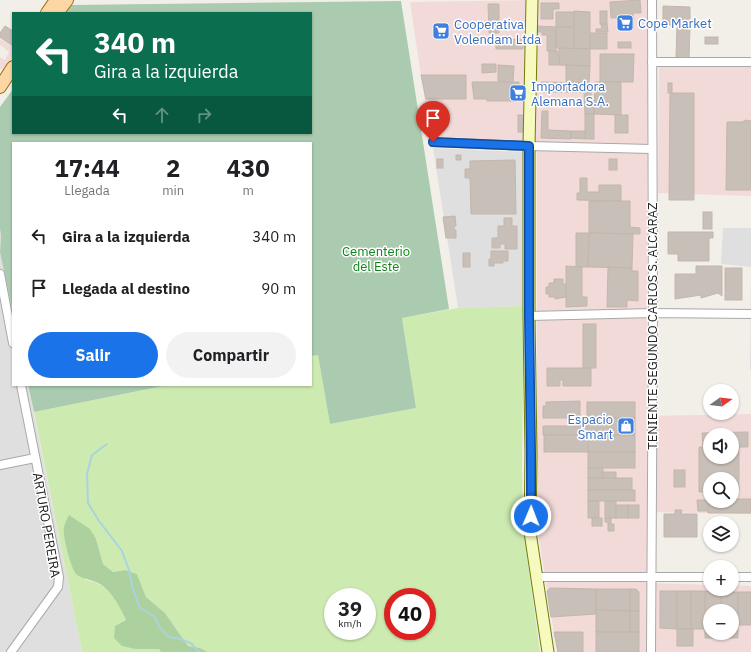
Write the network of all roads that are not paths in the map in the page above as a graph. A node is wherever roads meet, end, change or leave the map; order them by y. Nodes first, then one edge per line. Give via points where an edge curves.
1 (56, 0) edge
2 (67, 0) edge
3 (532, 0) edge
4 (652, 0) edge
5 (48, 12) edge
6 (58, 12) edge
7 (652, 62) junction
8 (751, 62) edge
9 (12, 69) edge
10 (0, 87) edge
11 (433, 142) dead end
12 (529, 146) junction
13 (652, 149) junction
14 (0, 274) edge
15 (653, 313) junction
16 (751, 314) edge
17 (529, 316) junction
18 (12, 337) edge
19 (21, 386) edge
20 (35, 458) junction
21 (0, 465) edge
22 (537, 577) junction
23 (652, 577) junction
24 (703, 577) edge
25 (739, 577) edge
26 (751, 577) edge
27 (11, 652) edge
28 (548, 652) edge
29 (651, 652) edge

1 - 5 main road
2 - 6 main road
3 - 12 street
4 - 7 street, TENIENTE SEGUNDO CARLOS S. ALCARAZ
7 - 8 street
7 - 13 street, TENIENTE SEGUNDO CARLOS S. ALCARAZ
9 - 10 main road
11 - 12 street
12 - 13 street
12 - 17 street
13 - 15 street, TENIENTE SEGUNDO CARLOS S. ALCARAZ
14 - 18 street
15 - 16 street
15 - 17 street
15 - 23 street, TENIENTE SEGUNDO CARLOS S. ALCARAZ
17 - 22 street via 530,532
19 - 20 street, ARTURO PEREIRA
20 - 21 street
20 - 27 street, ARTURO PEREIRA via 59,577 58,587
22 - 23 street
22 - 28 street
23 - 24 street
23 - 29 street, TENIENTE SEGUNDO CARLOS S. ALCARAZ
25 - 26 street

